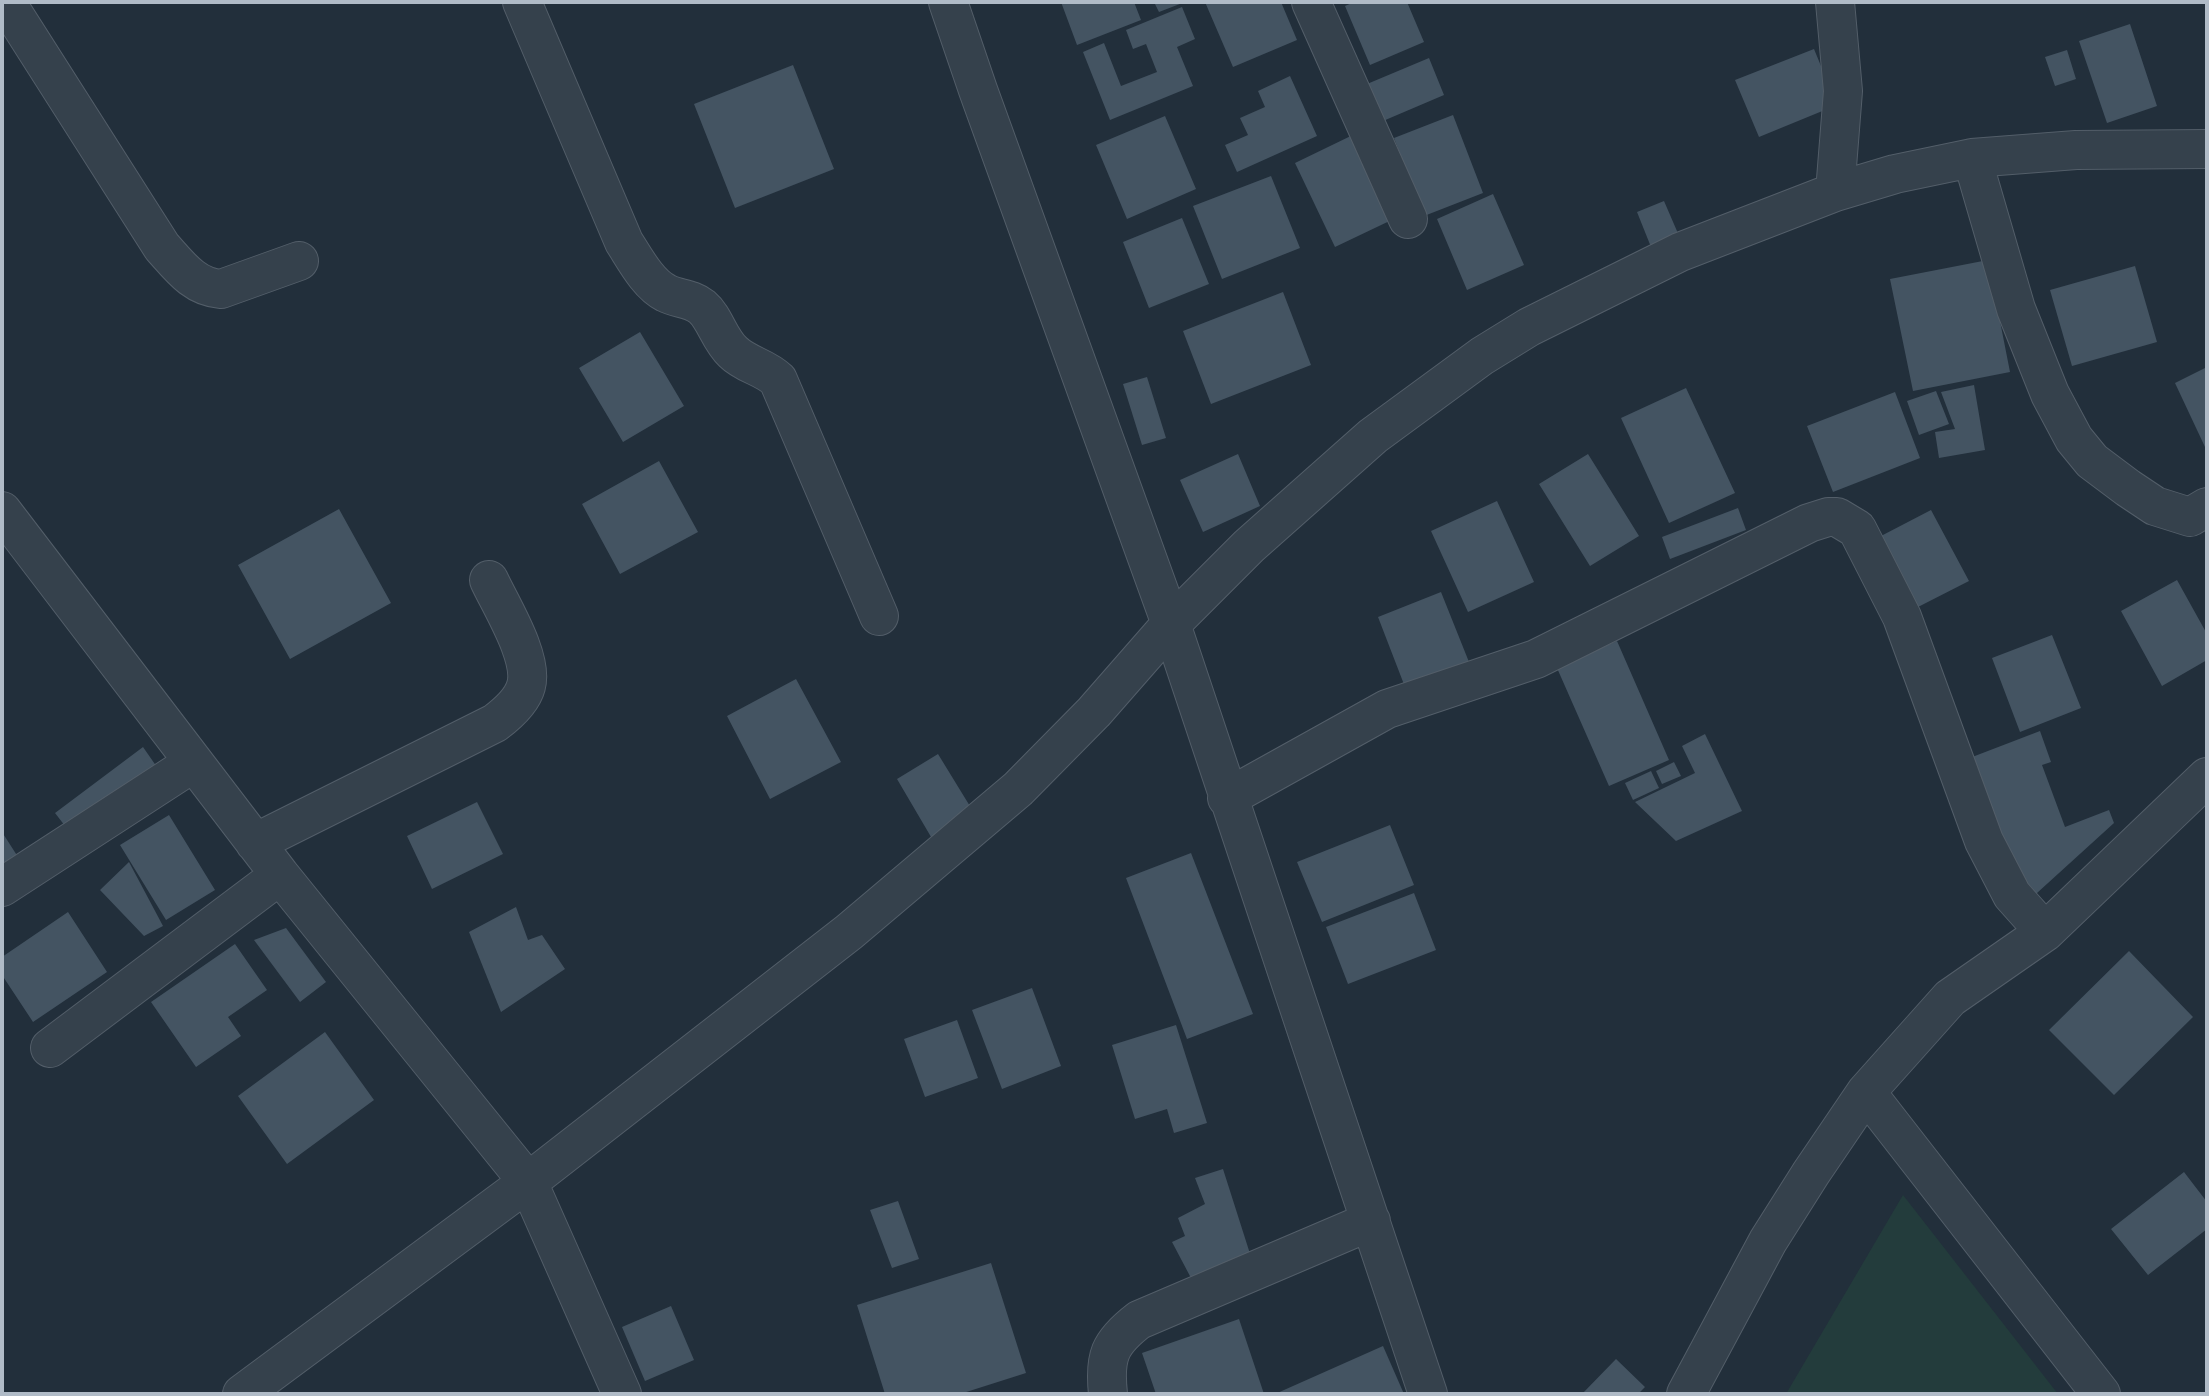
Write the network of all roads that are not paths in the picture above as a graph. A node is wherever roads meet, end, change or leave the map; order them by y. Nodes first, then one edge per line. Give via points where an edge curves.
1 (6, 2) edge
2 (522, 2) edge
3 (948, 2) edge
4 (1311, 2) edge
5 (1835, 2) edge
6 (2207, 149) edge
7 (1972, 158) junction
8 (1835, 191) junction
9 (1408, 219) dead end
10 (299, 261) dead end
11 (2207, 507) edge
12 (2, 511) edge
13 (489, 580) dead end
14 (878, 616) dead end
15 (1171, 624) junction
16 (193, 763) junction
17 (2207, 777) edge
18 (1227, 798) junction
19 (255, 843) junction
20 (280, 876) junction
21 (2, 887) edge
22 (2045, 932) junction
23 (50, 1048) dead end
24 (1867, 1093) junction
25 (528, 1182) junction
26 (1371, 1221) junction
27 (242, 1394) edge
28 (622, 1394) edge
29 (1108, 1394) edge
30 (1428, 1394) edge
31 (1686, 1394) edge
32 (2101, 1394) edge

1 - 10 street via 162,247 187,274 200,285 221,289
2 - 14 street via 624,242 658,288 699,304 736,355 778,380
3 - 15 street
4 - 9 street
5 - 8 street via 1843,91
6 - 7 street via 2076,150
7 - 8 street
7 - 11 street via 2016,309 2050,394 2074,439 2092,461 2155,506 2190,517
8 - 15 street via 1680,252 1529,327 1482,356 1331,472
12 - 16 street
13 - 19 street via 528,670 526,688 512,708 495,723
15 - 18 street
15 - 25 street via 1018,789 849,932
16 - 19 street
16 - 21 street
17 - 22 street
18 - 22 street via 1388,709 1536,659 1808,523 1837,517 1857,529 1902,617 1984,841 2012,895
18 - 26 street
19 - 20 street
20 - 23 street
20 - 25 street
22 - 24 street via 1950,998
24 - 31 street via 1768,1241
24 - 32 street
25 - 27 street
25 - 28 street
26 - 29 street via 1139,1320 1110,1351
26 - 30 street

